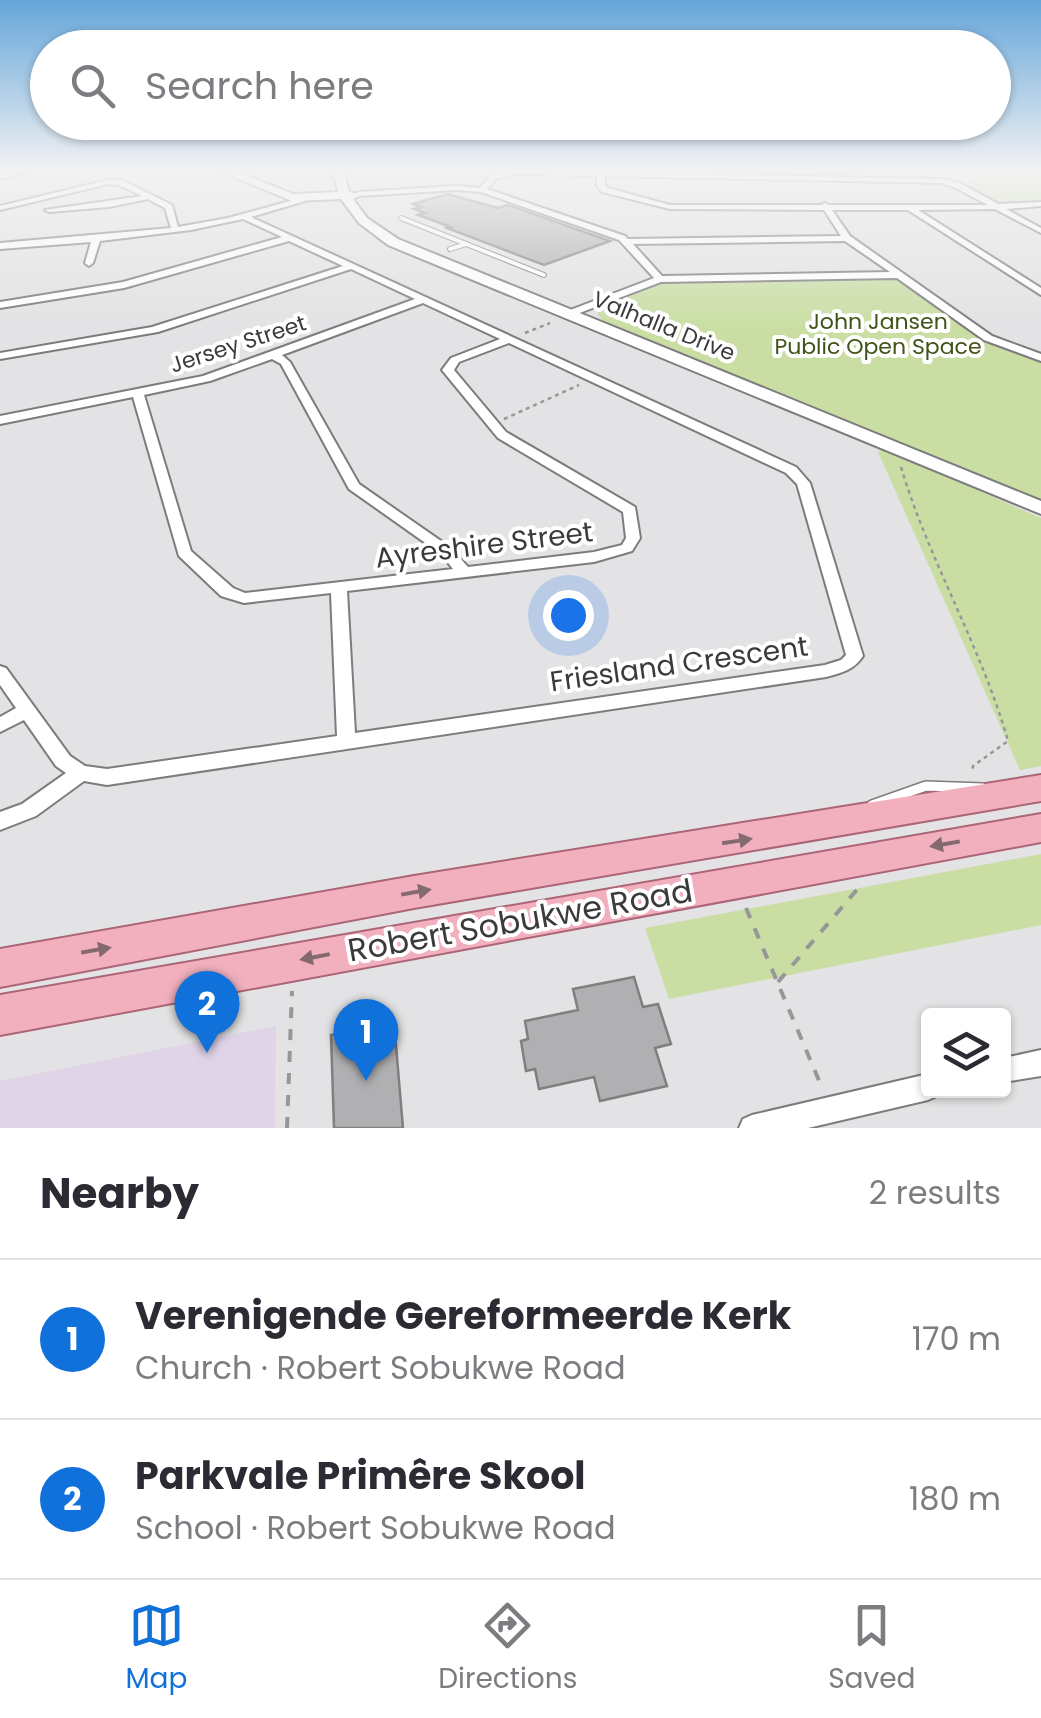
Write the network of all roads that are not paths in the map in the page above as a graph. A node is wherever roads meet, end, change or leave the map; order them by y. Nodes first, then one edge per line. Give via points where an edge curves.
1 (174, 222) edge
2 (218, 222) edge
3 (255, 222) edge
4 (364, 222) edge
5 (377, 222) edge
6 (410, 222) edge
7 (570, 222) edge
8 (836, 222) edge
9 (931, 222) edge
10 (176, 229) junction
11 (290, 238) junction
12 (847, 238) junction
13 (96, 239) junction
14 (627, 242) junction
15 (466, 244) junction
16 (0, 246) edge
17 (407, 246) junction
18 (450, 248) dead end
19 (89, 262) dead end
20 (352, 266) junction
21 (544, 275) dead end
22 (900, 275) junction
23 (660, 280) junction
24 (1041, 292) edge
25 (425, 300) junction
26 (0, 305) edge
27 (591, 305) junction
28 (565, 316) junction
29 (596, 325) junction
30 (510, 339) junction
31 (274, 355) junction
32 (0, 356) edge
33 (1041, 358) edge
34 (138, 393) junction
35 (0, 420) edge
36 (1041, 510) edge
37 (465, 573) junction
38 (339, 589) junction
39 (0, 672) edge
40 (28, 710) junction
41 (0, 726) edge
42 (346, 740) junction
43 (80, 774) junction
44 (1041, 788) edge
45 (0, 822) edge
46 (1041, 828) edge
47 (0, 968) edge
48 (0, 1016) edge
49 (1041, 1063) edge
50 (1011, 1069) edge
51 (921, 1090) edge
52 (752, 1128) edge

1 - 10 street
2 - 10 street
3 - 11 street, Friesland Crescent
4 - 17 main road, Valhalla Drive
5 - 17 main road, Valhalla Drive
6 - 15 lane
7 - 14 street
8 - 12 street
9 - 24 street
10 - 13 street
11 - 20 street, Friesland Crescent
11 - 26 street via 124,285
12 - 14 street
12 - 22 street
13 - 16 street
13 - 19 street
14 - 23 street
15 - 18 lane
15 - 21 lane
17 - 28 main road, Valhalla Drive
20 - 25 street, Friesland Crescent
20 - 32 street via 154,330
22 - 23 street
22 - 33 street via 994,341
23 - 27 street
25 - 30 street, Friesland Crescent
25 - 31 street, Jersey Street
27 - 28 street
27 - 29 main road
28 - 29 main road, Valhalla Drive
29 - 36 main road, Valhalla Drive
30 - 37 street, Ayreshire Street via 455,360 448,370 513,443 624,504 633,538 608,555
30 - 42 street, Friesland Crescent via 798,476 855,656 826,671
31 - 34 street, Jersey Street
31 - 37 street via 285,362 354,486 446,551
34 - 35 street, Jersey Street
34 - 38 street, Ayreshire Street via 184,553 227,592 244,598
37 - 38 street, Ayreshire Street
38 - 42 street
39 - 40 street
40 - 41 street
40 - 43 street
42 - 43 street, Friesland Crescent via 107,776
43 - 45 street
47 -> 44 main road, Robert Sobukwe Road
46 -> 48 main road, Robert Sobukwe Road
49 - 50 street
51 - 52 street

